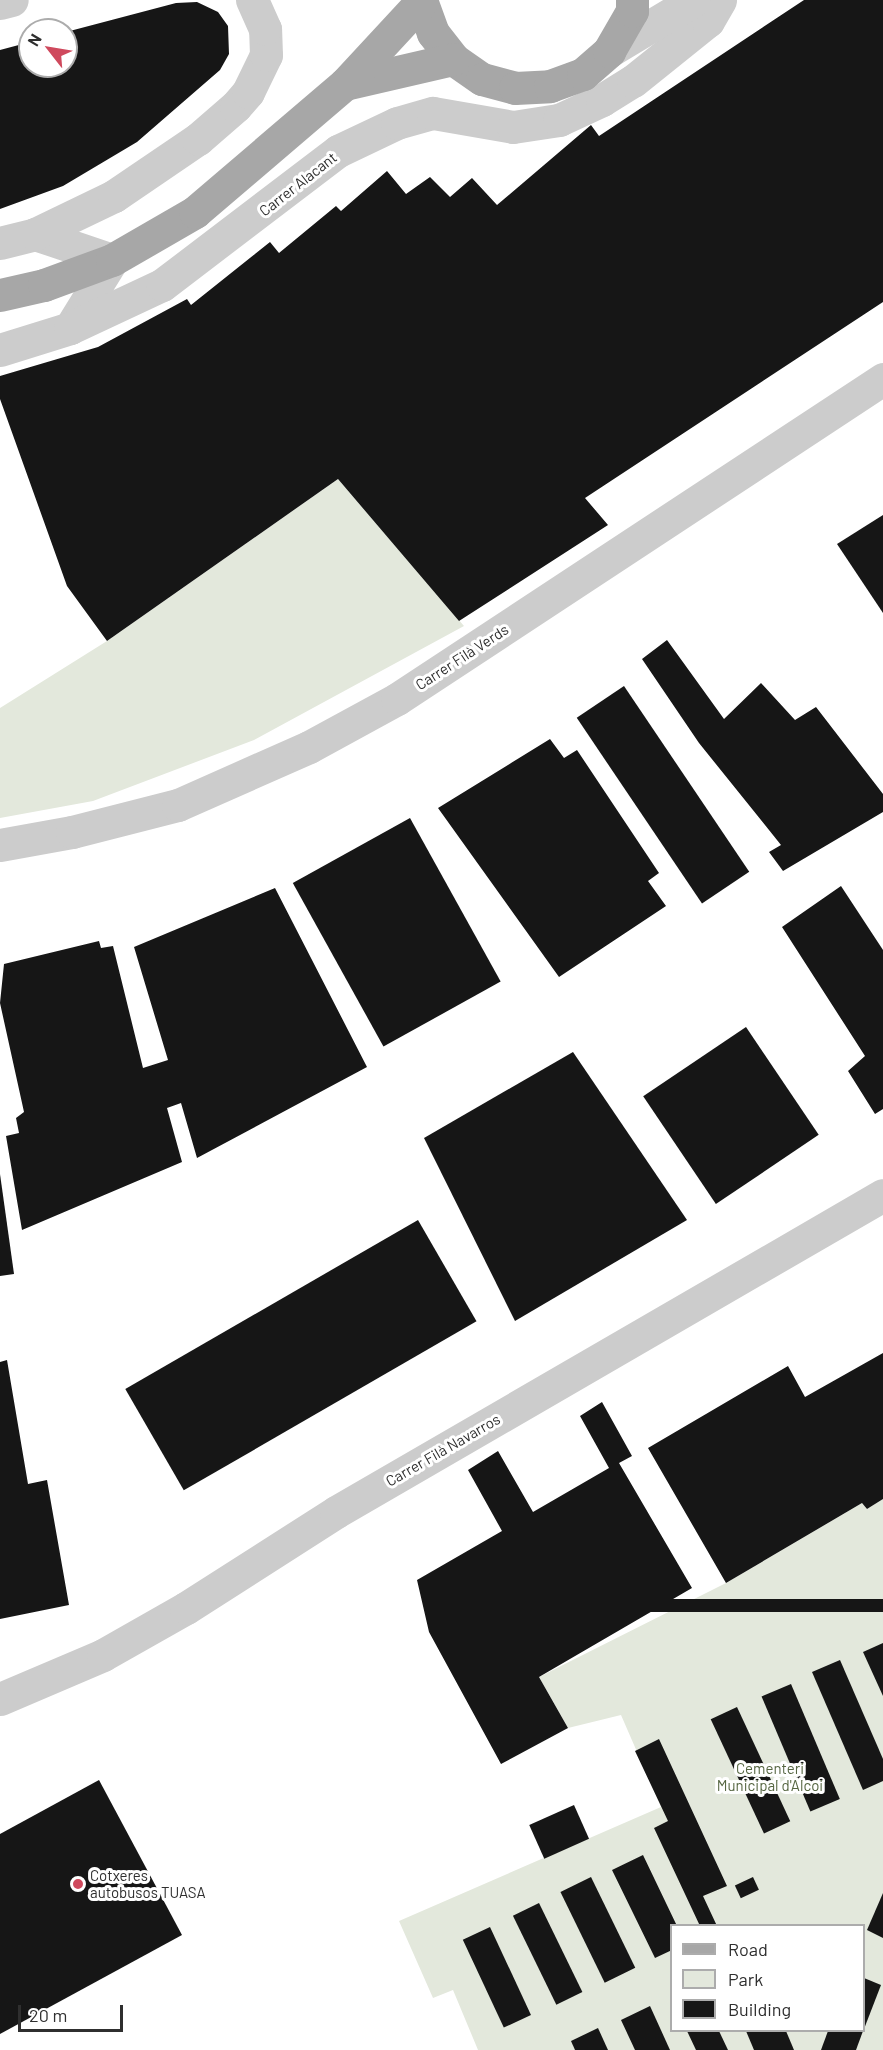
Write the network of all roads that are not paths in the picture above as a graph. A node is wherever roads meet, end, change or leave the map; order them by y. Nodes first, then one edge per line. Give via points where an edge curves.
1 (12, 0) edge
2 (252, 0) edge
3 (632, 0) edge
4 (694, 0) edge
5 (720, 0) edge
6 (421, 1) edge
7 (0, 3) edge
8 (609, 51) junction
9 (453, 59) junction
10 (345, 84) junction
11 (35, 234) junction
12 (0, 243) edge
13 (112, 260) junction
14 (0, 295) edge
15 (70, 328) junction
16 (0, 350) edge
17 (883, 380) edge
18 (0, 845) edge
19 (883, 1195) edge
20 (0, 1699) edge

1 - 7 street
2 - 11 street via 265,29 266,55 248,92 236,106 198,140 114,196
3 - 8 main road via 632,11
4 - 8 street
5 - 15 street, Carrer Alacant via 708,21 633,81 559,120 513,127 433,114 397,123 360,140 310,172 276,202 162,285
6 - 9 main road via 433,33
6 - 10 main road
8 - 9 main road via 572,78 550,86 515,88 482,79
9 - 10 main road
10 - 13 main road via 195,212
11 - 12 street
11 - 13 street
13 - 14 main road via 44,285
13 - 15 street
15 - 16 street, Carrer Alacant
17 - 18 street, Carrer Filà Verds via 397,699 309,747 178,805 72,832
19 - 20 street, Carrer Filà Navarros via 336,1512 186,1608 103,1655

